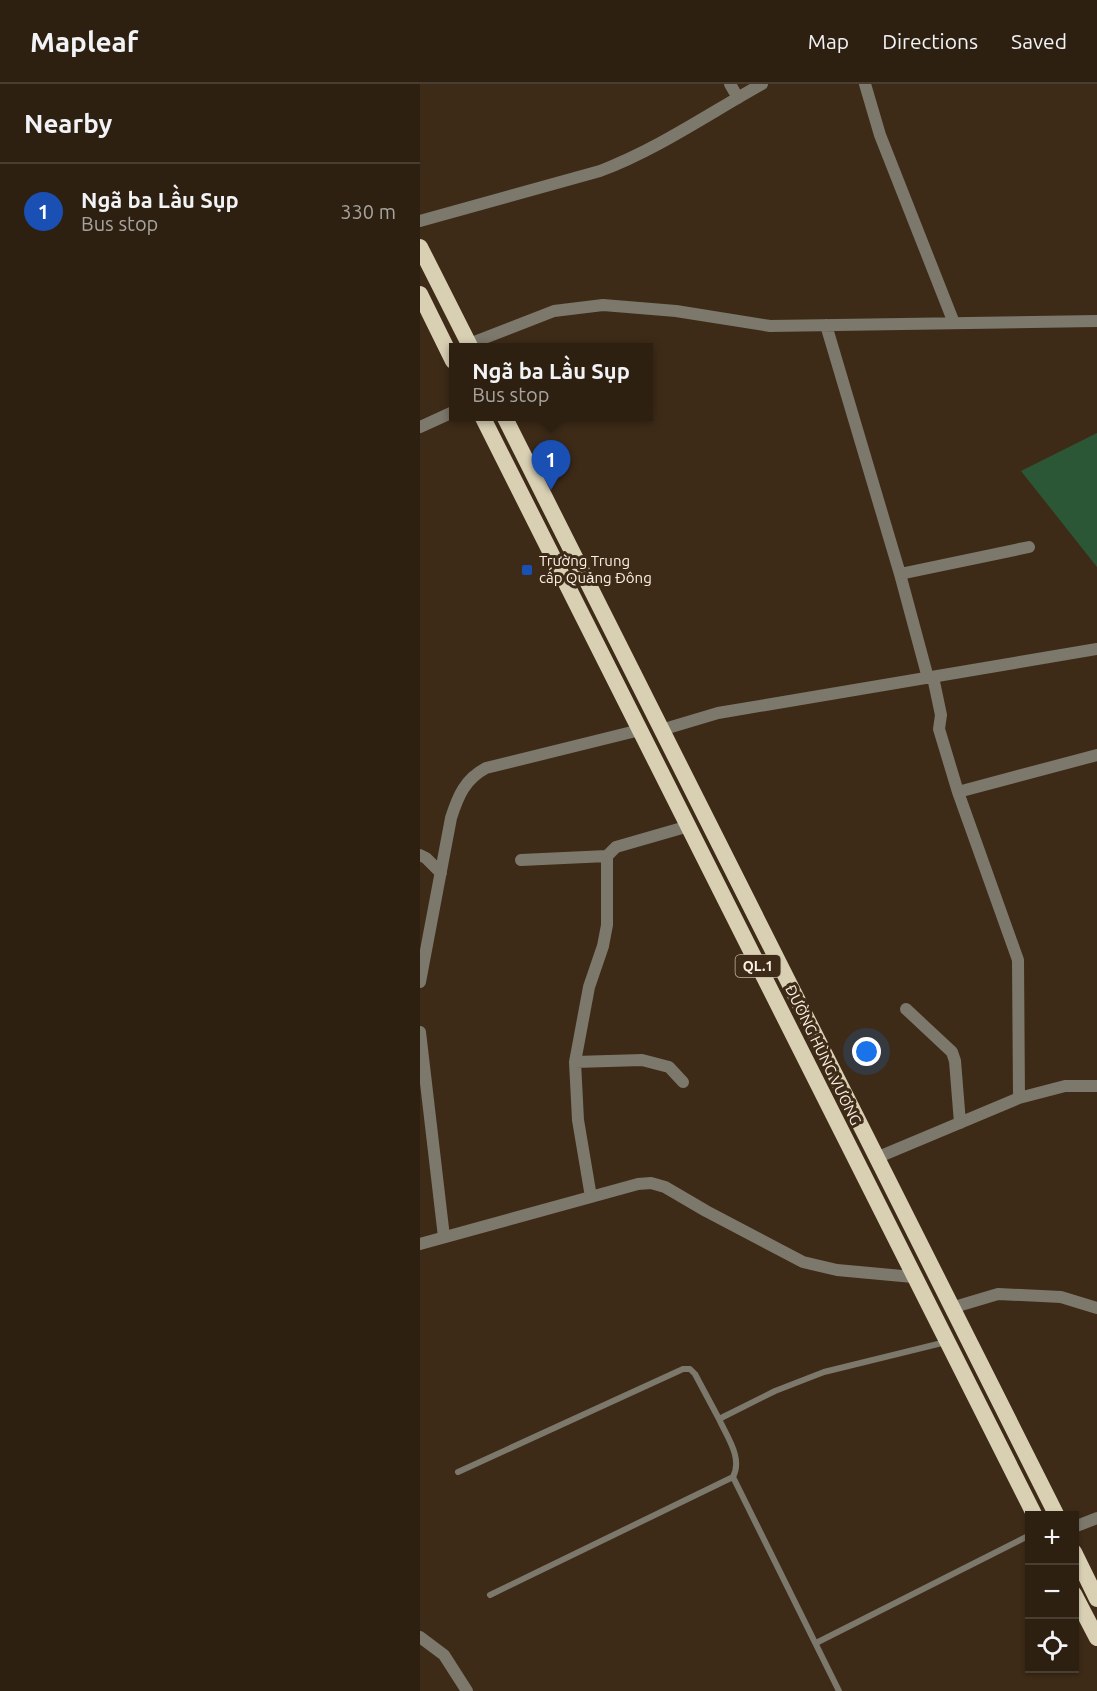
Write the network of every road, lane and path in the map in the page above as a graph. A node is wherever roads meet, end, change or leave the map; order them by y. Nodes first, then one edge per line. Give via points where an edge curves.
1 (730, 84) edge
2 (762, 84) edge
3 (865, 84) edge
4 (738, 98) junction
5 (420, 222) edge
6 (420, 247) edge
7 (420, 294) edge
8 (1097, 321) edge
9 (954, 323) junction
10 (826, 325) junction
11 (468, 343) edge
12 (477, 343) edge
13 (449, 353) edge
14 (449, 414) edge
15 (484, 421) edge
16 (506, 421) edge
17 (420, 427) edge
18 (1029, 547) dead end
19 (900, 574) junction
20 (1097, 649) edge
21 (931, 677) junction
22 (640, 730) junction
23 (661, 730) junction
24 (1097, 755) edge
25 (958, 792) junction
26 (689, 826) junction
27 (420, 855) edge
28 (607, 856) junction
29 (521, 860) dead end
30 (441, 873) junction
31 (420, 982) edge
32 (906, 1009) dead end
33 (420, 1032) edge
34 (575, 1062) junction
35 (683, 1082) dead end
36 (1097, 1086) edge
37 (1019, 1098) junction
38 (960, 1123) junction
39 (876, 1158) junction
40 (591, 1197) junction
41 (444, 1238) junction
42 (420, 1244) edge
43 (913, 1277) junction
44 (951, 1308) junction
45 (1097, 1308) edge
46 (947, 1342) junction
47 (719, 1419) junction
48 (458, 1472) dead end
49 (734, 1477) junction
50 (1033, 1511) edge
51 (1055, 1511) edge
52 (1097, 1518) edge
53 (1079, 1525) edge
54 (1025, 1537) edge
55 (1079, 1562) edge
56 (490, 1595) dead end
57 (1097, 1599) edge
58 (1079, 1604) edge
59 (420, 1637) edge
60 (1097, 1638) edge
61 (816, 1643) junction
62 (467, 1691) edge
63 (839, 1691) edge

1 - 4 street
2 - 4 street
3 - 9 street via 880,135
4 - 5 street via 621,163
6 - 11 highway
7 - 13 highway
8 - 9 street
9 - 10 street
10 - 12 street via 770,326 665,309 603,305 554,311
10 - 19 street
14 - 17 street
15 - 22 highway, ĐƯỜNG HÙNG VƯƠNG / QL.1
16 - 23 highway, ĐƯỜNG HÙNG VƯƠNG / QL.1
18 - 19 street
19 - 21 street
20 - 21 street
21 - 23 street via 718,713
21 - 25 street via 941,715 939,729
22 - 26 highway, ĐƯỜNG HÙNG VƯƠNG / QL.1
22 - 30 street via 475,773 457,798
23 - 39 highway, ĐƯỜNG HÙNG VƯƠNG / QL.1
24 - 25 street
25 - 37 street via 1018,960
26 - 28 street via 616,847
26 - 43 highway, ĐƯỜNG HÙNG VƯƠNG / QL.1
27 - 30 street
28 - 29 street
28 - 34 street via 607,925 589,987
30 - 31 street
32 - 38 street via 952,1052
33 - 41 street
34 - 35 street via 642,1060 669,1067
34 - 40 street via 578,1120
36 - 37 street via 1065,1086
37 - 38 street
38 - 39 street
39 - 44 highway, ĐƯỜNG HÙNG VƯƠNG / QL.1
40 - 41 street
40 - 43 street via 638,1184 658,1184 802,1262 837,1270
41 - 42 street
43 - 46 highway, ĐƯỜNG HÙNG VƯƠNG / QL.1
44 - 45 street via 999,1294 1061,1297
44 - 51 highway, ĐƯỜNG HÙNG VƯƠNG / QL.1
46 - 47 lane via 824,1372
46 - 50 highway, ĐƯỜNG HÙNG VƯƠNG / QL.1
47 - 48 lane via 696,1374 683,1369
47 - 49 lane via 737,1459
49 - 56 lane
49 - 61 lane
52 - 53 street
54 - 61 lane
55 - 57 highway
58 - 60 highway
59 - 62 street via 444,1654
61 - 63 lane

